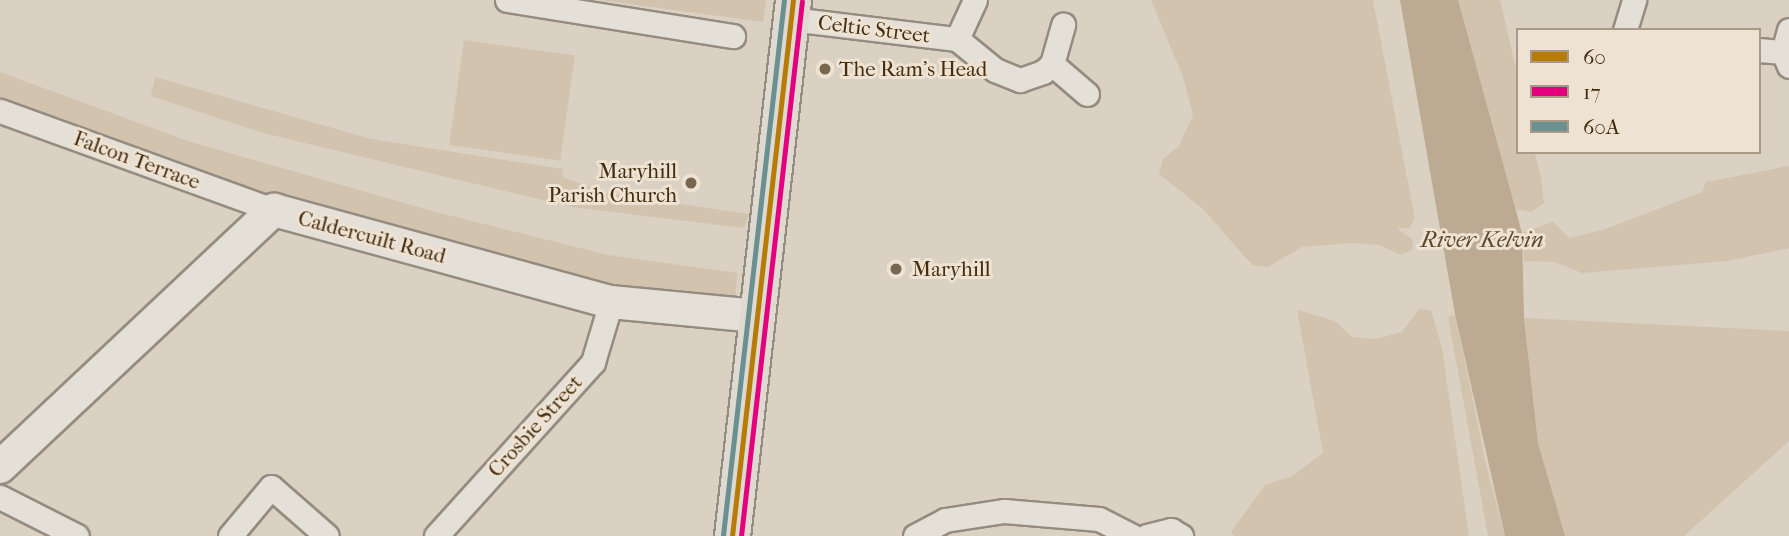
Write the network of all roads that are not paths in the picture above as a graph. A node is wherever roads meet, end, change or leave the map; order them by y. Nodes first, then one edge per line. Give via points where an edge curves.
1 (508, 0) edge
2 (975, 0) edge
3 (1634, 0) edge
4 (549, 4) edge
5 (792, 10) edge
6 (1063, 25) dead end
7 (1626, 28) edge
8 (733, 36) dead end
9 (957, 39) junction
10 (1787, 49) edge
11 (1761, 50) edge
12 (1052, 64) junction
13 (1087, 94) dead end
14 (0, 111) edge
15 (274, 210) junction
16 (611, 302) junction
17 (757, 303) junction
18 (0, 467) edge
19 (0, 496) edge
20 (77, 536) edge
21 (230, 536) edge
22 (327, 536) edge
23 (436, 536) edge
24 (732, 536) edge
25 (915, 536) edge
26 (1133, 536) edge
27 (1147, 536) edge
28 (1181, 536) edge

1 - 4 street
2 - 9 street, Celtic Street
3 - 7 street
4 - 8 street
5 - 9 street, Celtic Street
5 - 17 main road
6 - 12 street
9 - 12 street, Celtic Street via 1008,77 1032,78
10 - 11 street
12 - 13 street
14 - 15 street, Falcon Terrace
15 - 16 street, Caldercuilt Road
15 - 18 street, Caldercuilt Road
16 - 17 street, Caldercuilt Road
16 - 23 street, Crosbie Street via 593,362
17 - 24 main road
19 - 20 street
21 - 22 street via 271,487
25 - 26 street via 945,520 1004,511 1099,519
27 - 28 street via 1171,530

